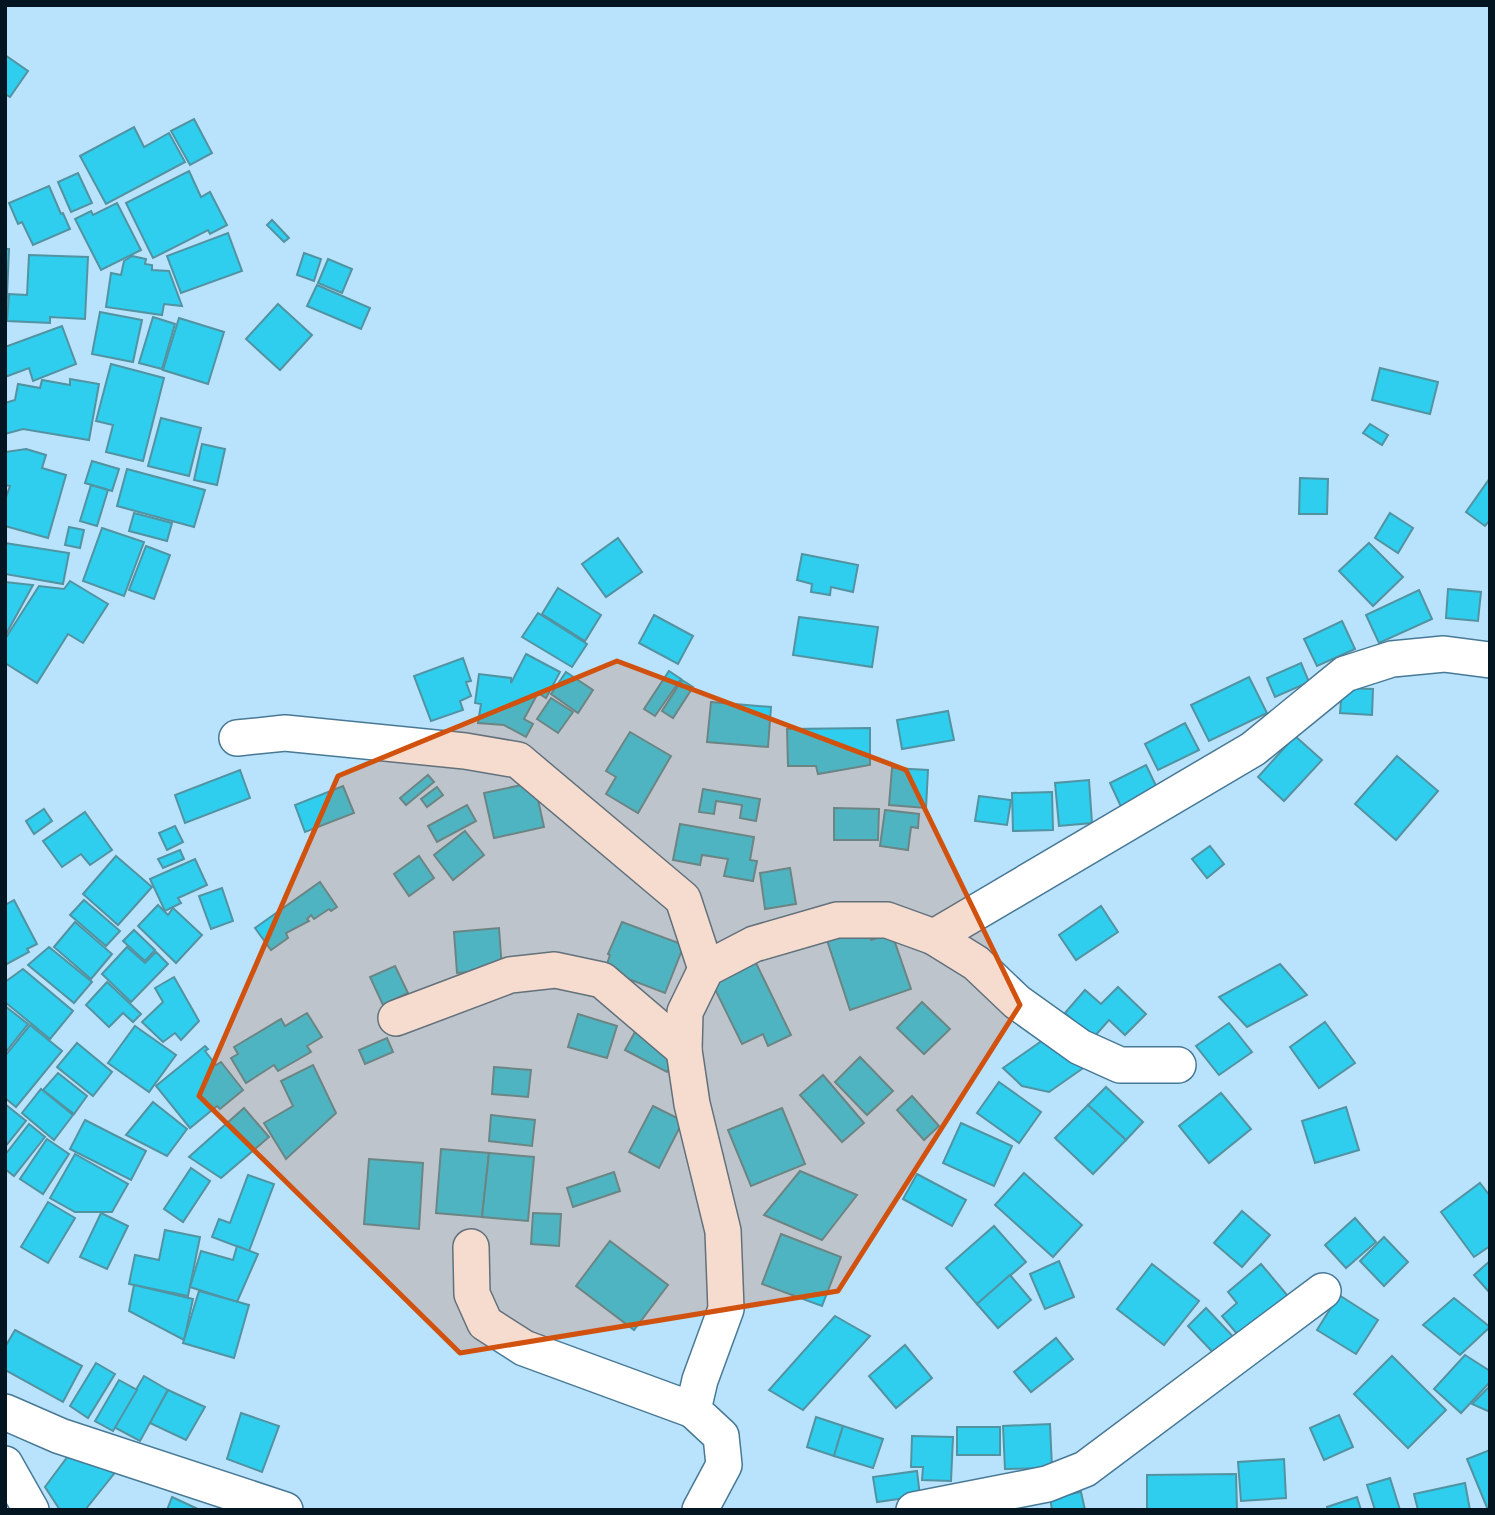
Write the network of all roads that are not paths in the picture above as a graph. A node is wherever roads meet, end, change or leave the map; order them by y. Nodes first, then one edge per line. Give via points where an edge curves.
1 (1490, 660) edge
2 (237, 738) dead end
3 (934, 937) junction
4 (706, 968) junction
5 (396, 1018) dead end
6 (684, 1050) junction
7 (1178, 1065) dead end
8 (471, 1247) dead end
9 (1323, 1291) dead end
10 (693, 1410) junction
11 (5, 1412) edge
12 (5, 1464) edge
13 (31, 1510) edge
14 (285, 1510) edge
15 (700, 1510) edge
16 (914, 1510) edge

1 - 3 street via 1444,654 1392,659 1345,674 1253,749
2 - 4 street via 285,733 518,760 683,899
3 - 4 street via 887,920 837,920 754,944
3 - 7 street via 976,963 1017,1002 1080,1047 1120,1065
4 - 6 street via 685,1012
5 - 6 street via 510,975 555,970 602,980
6 - 10 street via 692,1104 723,1231 726,1309
8 - 10 street via 472,1294 485,1323 524,1348
9 - 16 street via 1085,1469 1047,1485
10 - 15 street via 721,1437 724,1465
11 - 14 street via 60,1436
12 - 13 street

